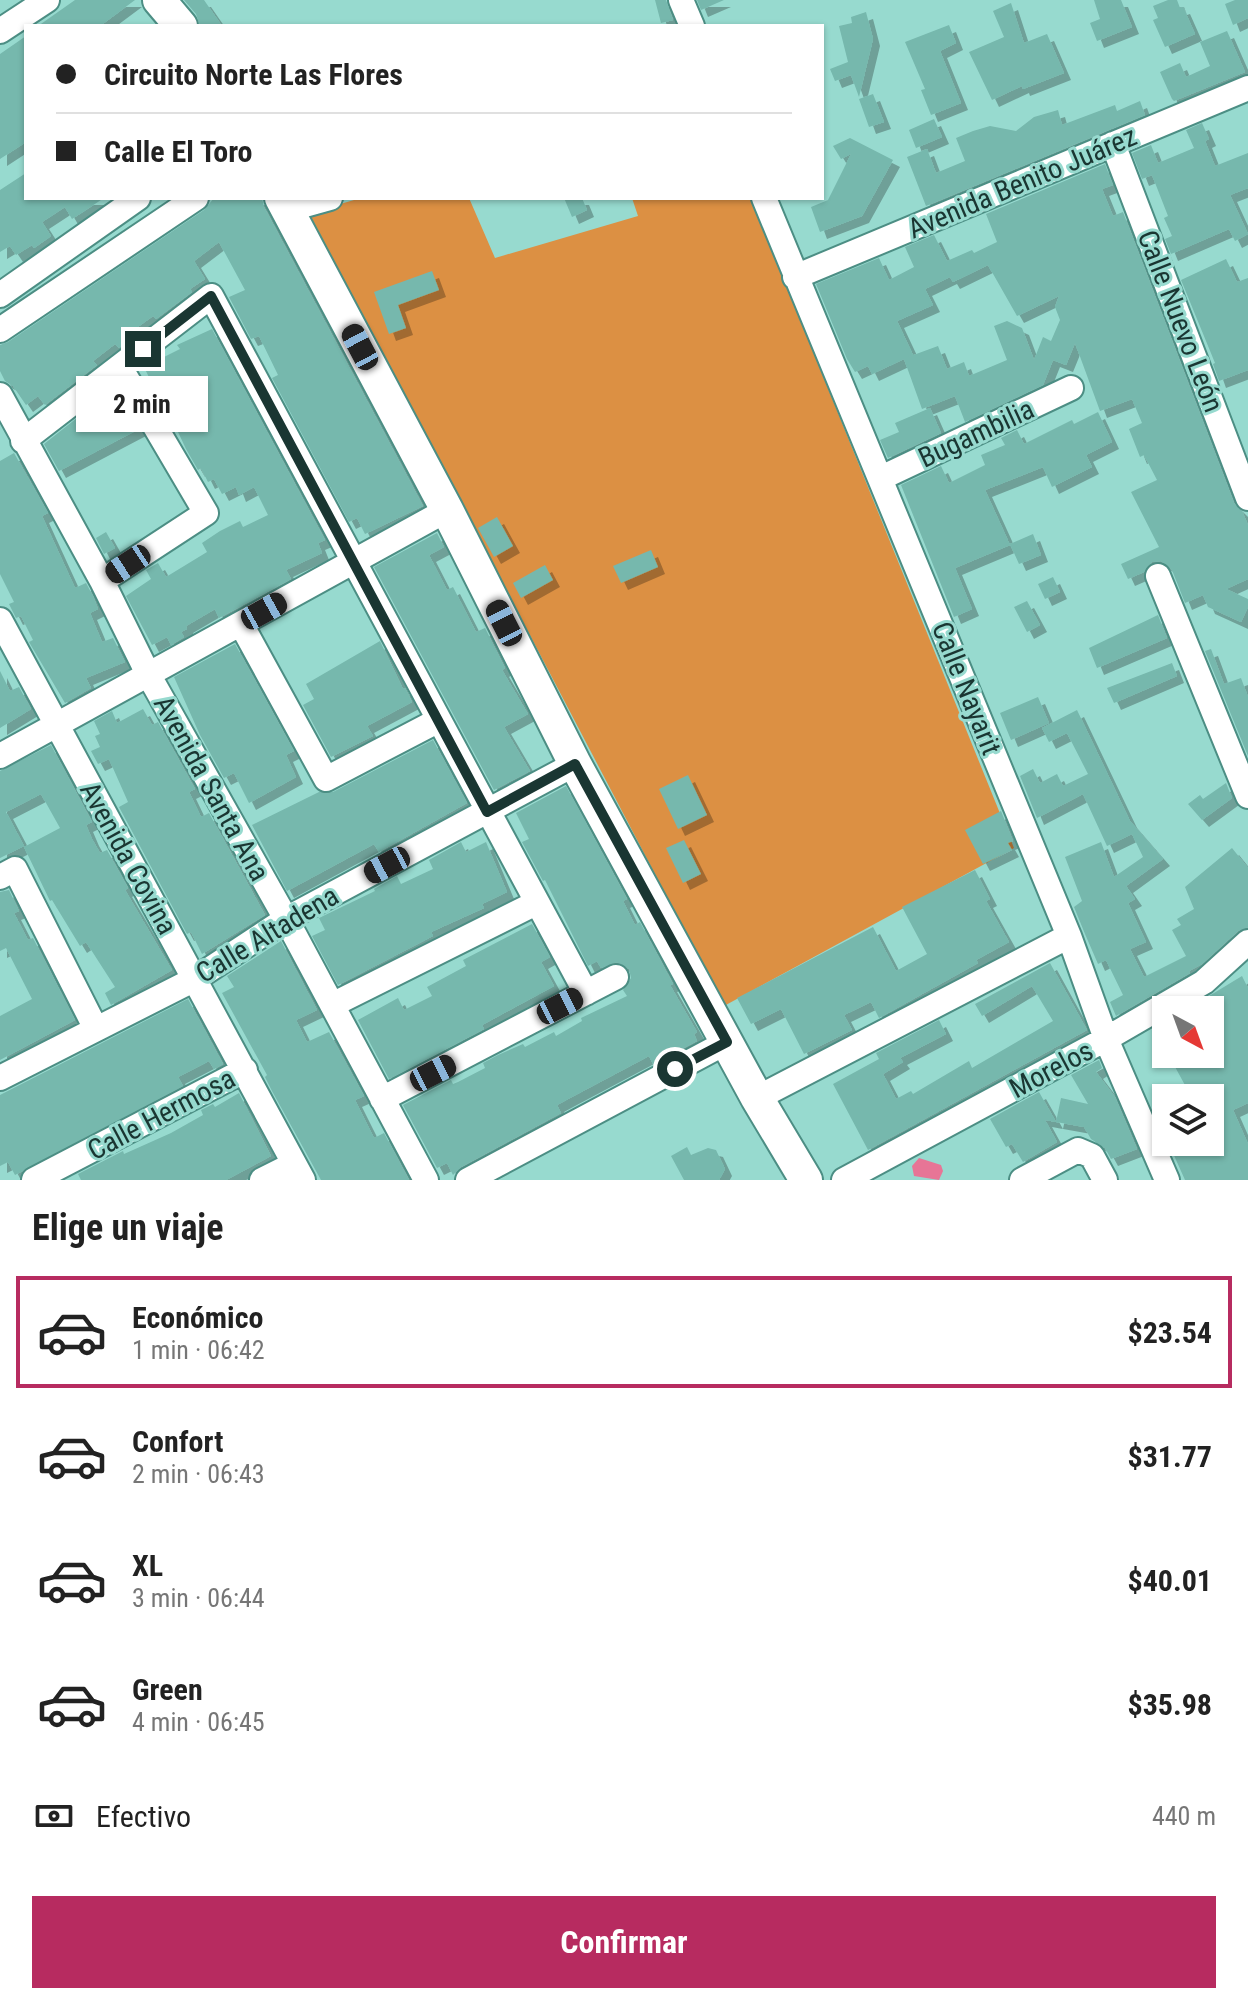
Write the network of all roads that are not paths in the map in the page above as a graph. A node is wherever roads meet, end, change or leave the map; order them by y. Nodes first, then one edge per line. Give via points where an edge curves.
1 (47, 0) edge
2 (159, 0) edge
3 (681, 0) edge
4 (179, 24) edge
5 (691, 24) edge
6 (0, 31) edge
7 (1248, 88) edge
8 (1113, 144) junction
9 (135, 200) edge
10 (193, 200) edge
11 (315, 200) edge
12 (765, 200) edge
13 (284, 204) edge
14 (795, 277) junction
15 (0, 295) edge
16 (0, 330) edge
17 (120, 367) junction
18 (1071, 388) dead end
19 (0, 395) edge
20 (23, 441) junction
21 (881, 478) junction
22 (1248, 498) edge
23 (447, 510) junction
24 (354, 562) junction
25 (1158, 576) dead end
26 (102, 581) junction
27 (0, 620) edge
28 (241, 624) junction
29 (148, 674) junction
30 (439, 720) junction
31 (57, 726) junction
32 (0, 756) edge
33 (575, 764) junction
34 (1248, 796) edge
35 (487, 812) junction
36 (8, 873) edge
37 (536, 903) junction
38 (286, 919) junction
39 (1069, 936) junction
40 (1248, 942) edge
41 (616, 977) dead end
42 (195, 979) junction
43 (586, 993) junction
44 (332, 1005) junction
45 (96, 1029) junction
46 (1106, 1039) junction
47 (727, 1042) junction
48 (245, 1070) junction
49 (0, 1078) edge
50 (757, 1098) junction
51 (382, 1099) junction
52 (299, 1172) edge
53 (34, 1180) edge
54 (262, 1180) edge
55 (426, 1180) edge
56 (468, 1180) edge
57 (806, 1180) edge
58 (844, 1180) edge
59 (1022, 1180) edge
60 (1105, 1180) edge
61 (1167, 1180) edge

1 - 6 street
2 - 4 main road
3 - 5 street
7 - 8 street, Avenida Benito Juárez
8 - 14 street, Avenida Benito Juárez
8 - 22 street, Calle Nuevo León
9 - 15 street
10 - 16 street
11 - 13 street
12 - 14 street, Calle Nayarit
13 - 23 main road
14 - 21 street, Calle Nayarit
17 - 20 street
17 - 24 street via 211,296
17 - 26 street via 206,513
18 - 21 street, Bugambilia
19 - 20 street, Avenida Santa Ana
20 - 26 street, Avenida Santa Ana
21 - 39 street, Calle Nayarit
23 - 24 street
23 - 33 main road
24 - 28 street
24 - 30 street
25 - 34 street
26 - 29 street, Avenida Santa Ana
27 - 31 street, Avenida Covina
28 - 29 street
28 - 30 street via 326,779
29 - 31 street
29 - 38 street, Avenida Santa Ana
30 - 35 street
31 - 32 street
31 - 42 street, Avenida Covina
33 - 35 street, Calle Altadena
33 - 47 main road
35 - 37 street
35 - 38 street, Calle Altadena
36 - 45 street
37 - 43 street
37 - 44 street
38 - 42 street, Calle Altadena
38 - 44 street, Avenida Santa Ana
39 - 46 street, Calle Nayarit
39 - 50 street
40 - 46 street, Morelos via 1204,982
41 - 43 street
42 - 45 street, Calle Altadena
42 - 48 street, Avenida Covina
43 - 51 street
44 - 51 street, Avenida Santa Ana
45 - 49 street, Calle Altadena
46 - 58 street, Morelos
46 - 61 street, Calle Nayarit
47 - 50 main road
47 - 56 street
48 - 52 street, Avenida Covina
48 - 53 street, Calle Hermosa
50 - 57 main road
51 - 55 street, Avenida Santa Ana
52 - 54 street
59 - 60 street via 1078,1150 1092,1156

